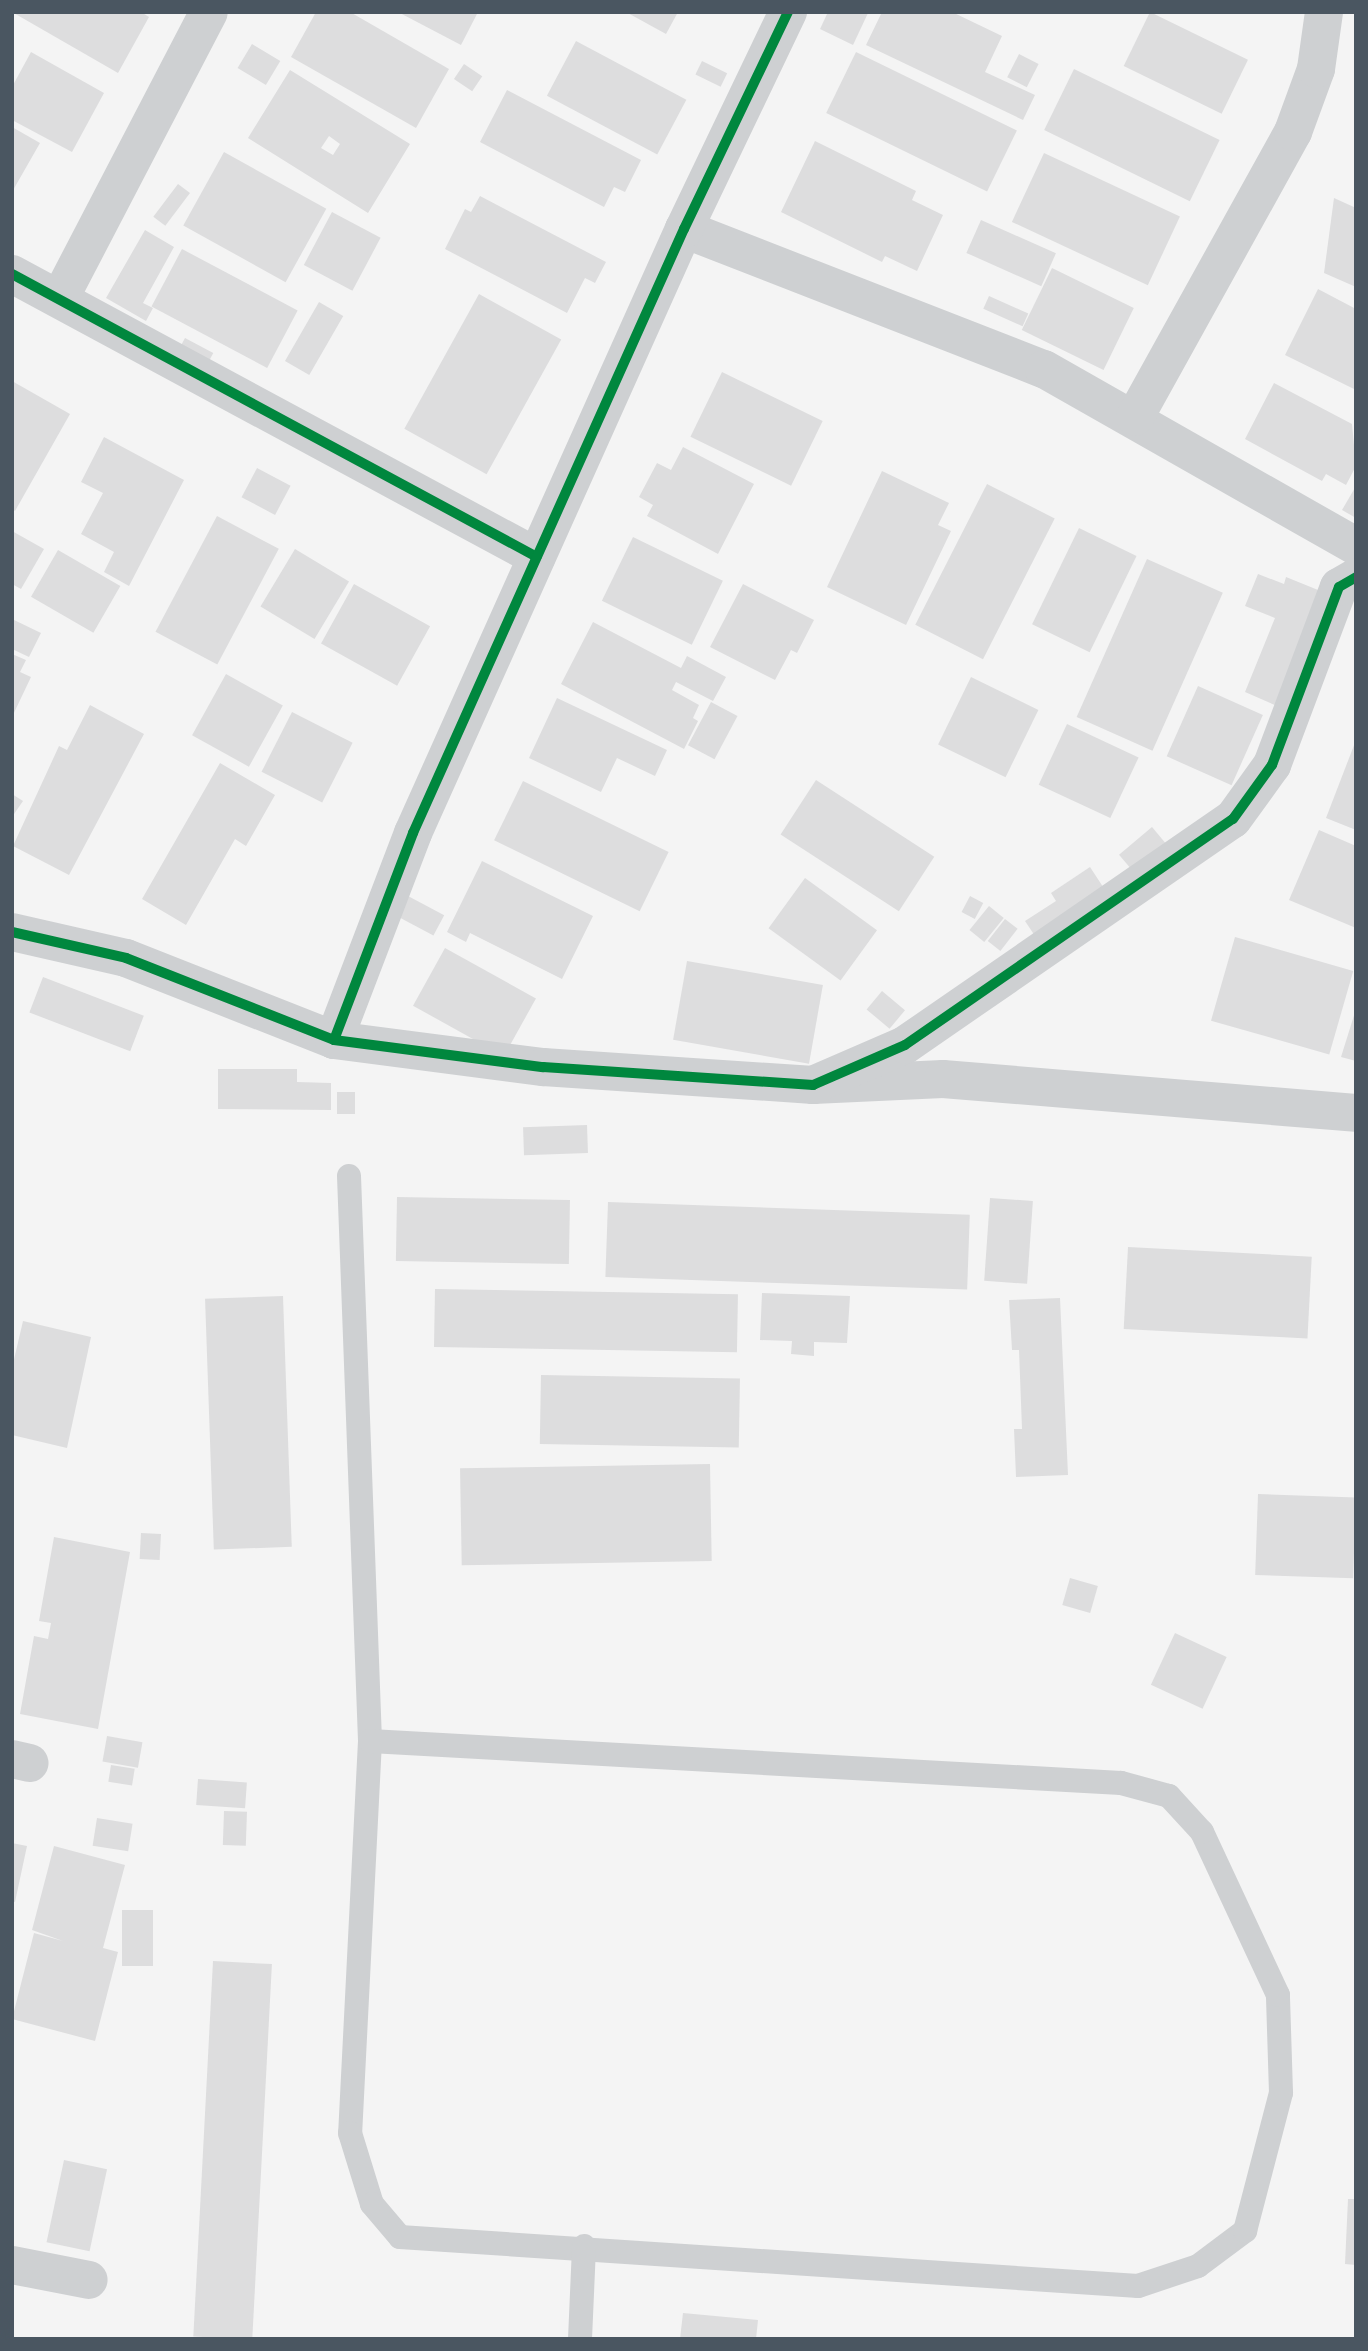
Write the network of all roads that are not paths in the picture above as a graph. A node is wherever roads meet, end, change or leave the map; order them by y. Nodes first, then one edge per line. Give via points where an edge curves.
1 (209, 12) edge
2 (788, 12) edge
3 (1324, 12) edge
4 (684, 229) junction
5 (12, 274) edge
6 (60, 298) junction
7 (1135, 417) junction
8 (1356, 545) edge
9 (537, 557) junction
10 (1356, 577) edge
11 (12, 932) edge
12 (334, 1040) junction
13 (813, 1085) junction
14 (1356, 1113) edge
15 (349, 1177) dead end
16 (370, 1741) junction
17 (584, 2246) junction
18 (12, 2265) edge
19 (89, 2280) dead end
20 (580, 2339) edge

1 - 6 street
2 - 4 street
3 - 7 street via 1316,69 1293,132
4 - 7 street via 1044,369
4 - 9 street
5 - 6 street
6 - 9 street
7 - 8 street
9 - 12 street via 413,833
10 - 13 street via 1339,587 1272,765 1233,819 905,1045
11 - 12 street via 126,958
12 - 13 street via 543,1067
13 - 14 street via 943,1079
15 - 16 lane
16 - 17 lane via 350,2133 372,2204 400,2237
16 - 17 lane via 1121,1783 1169,1796 1202,1832 1278,1995 1281,2093 1245,2231 1198,2266 1138,2286
17 - 20 lane
18 - 19 street

